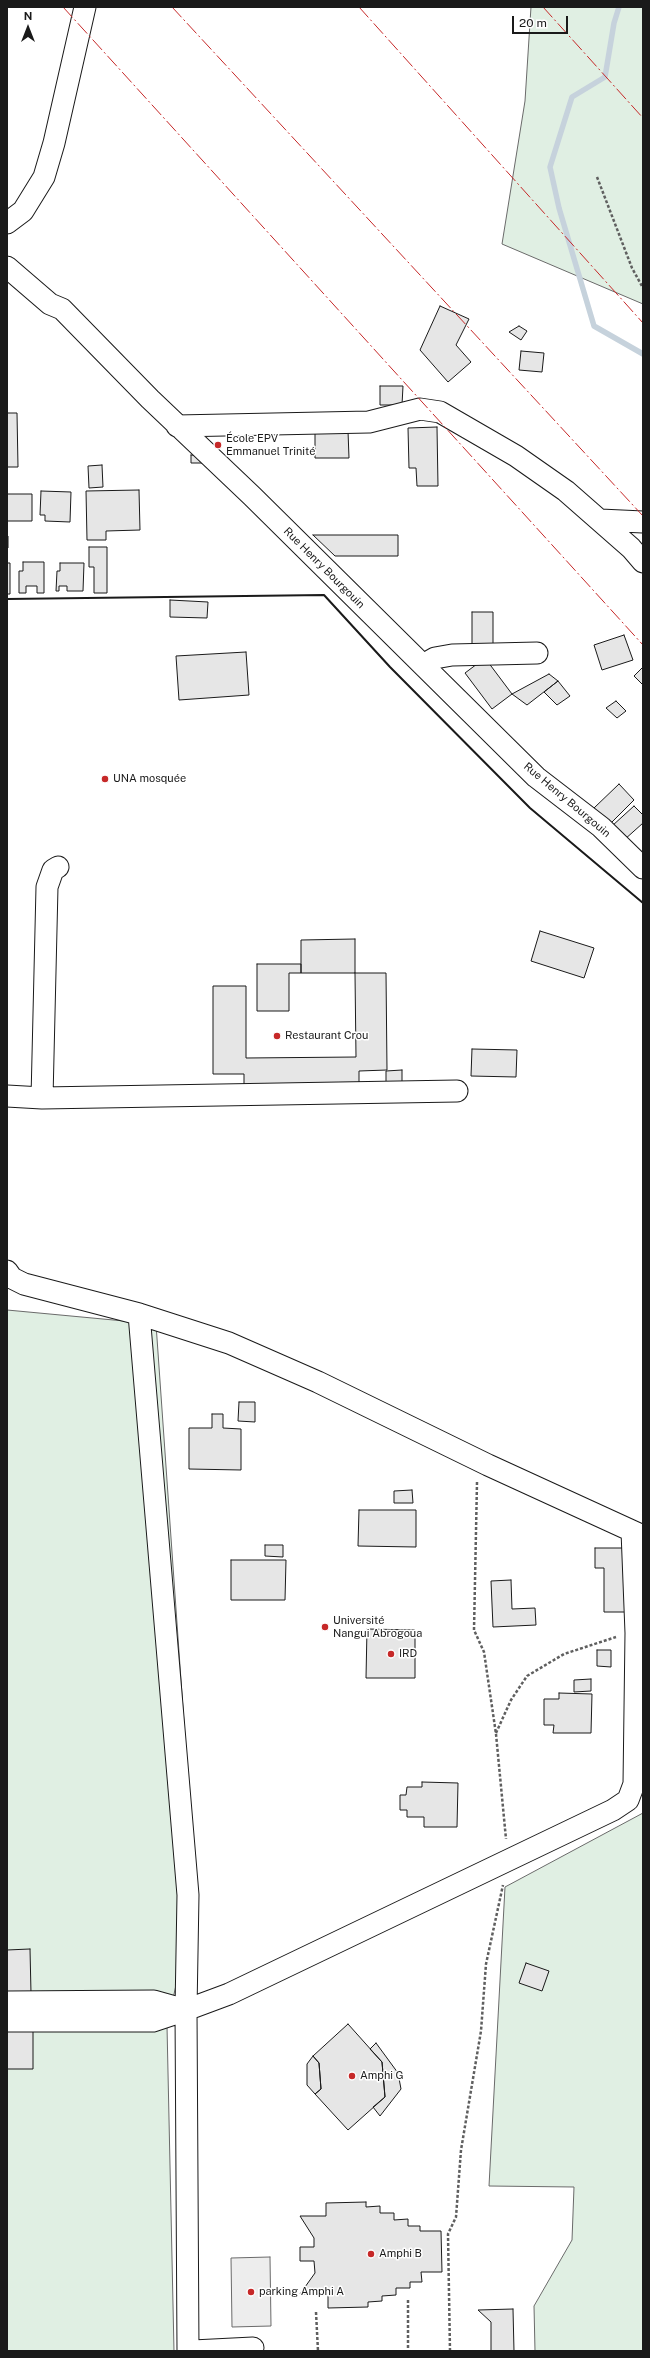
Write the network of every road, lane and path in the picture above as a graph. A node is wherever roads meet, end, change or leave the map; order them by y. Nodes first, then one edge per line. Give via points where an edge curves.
1 (85, 7) edge
2 (597, 177) dead end
3 (7, 223) edge
4 (7, 267) edge
5 (643, 288) edge
6 (177, 426) junction
7 (600, 520) junction
8 (643, 522) edge
9 (643, 562) edge
10 (537, 653) dead end
11 (423, 665) junction
12 (58, 868) dead end
13 (643, 868) edge
14 (457, 1091) dead end
15 (7, 1096) edge
16 (42, 1098) junction
17 (7, 1272) edge
18 (139, 1314) junction
19 (488, 1465) junction
20 (637, 1534) edge
21 (636, 1633) junction
22 (496, 1734) junction
23 (637, 1793) edge
24 (508, 1860) junction
25 (7, 2002) edge
26 (186, 2010) junction
27 (7, 2021) edge
28 (408, 2300) dead end
29 (316, 2312) dead end
30 (253, 2348) dead end
31 (188, 2351) edge
32 (193, 2351) edge
33 (318, 2351) edge
34 (408, 2351) edge
35 (450, 2351) edge

1 - 3 street via 44,177 23,211
2 - 5 path via 632,268
4 - 6 street, Rue Henry Bourgouin via 50,304 62,309
6 - 7 street via 369,422 420,409 440,412 516,456 566,490
6 - 11 street, Rue Henry Bourgouin via 252,496
7 - 8 street
7 - 9 street
10 - 11 street via 452,655 435,658
11 - 13 street, Rue Henry Bourgouin via 536,777 600,827
12 - 16 street via 53,870 47,887
14 - 16 street
15 - 16 street
17 - 18 street via 12,1278 24,1284
18 - 19 street via 242,1349 318,1382
18 - 26 street via 184,1831 188,1895
19 - 20 street
19 - 22 path via 477,1483 474,1630 484,1652
20 - 21 street
21 - 22 path via 564,1654 527,1676 511,1700
21 - 23 street via 634,1784
22 - 24 path
23 - 24 street via 613,1810
24 - 26 street via 229,1994
24 - 35 path via 486,1964 481,2031 460,2150 456,2217 448,2234
25 - 26 street via 154,2001
26 - 27 street via 153,2021
26 - 31 street
28 - 34 path
29 - 33 path
30 - 32 street

